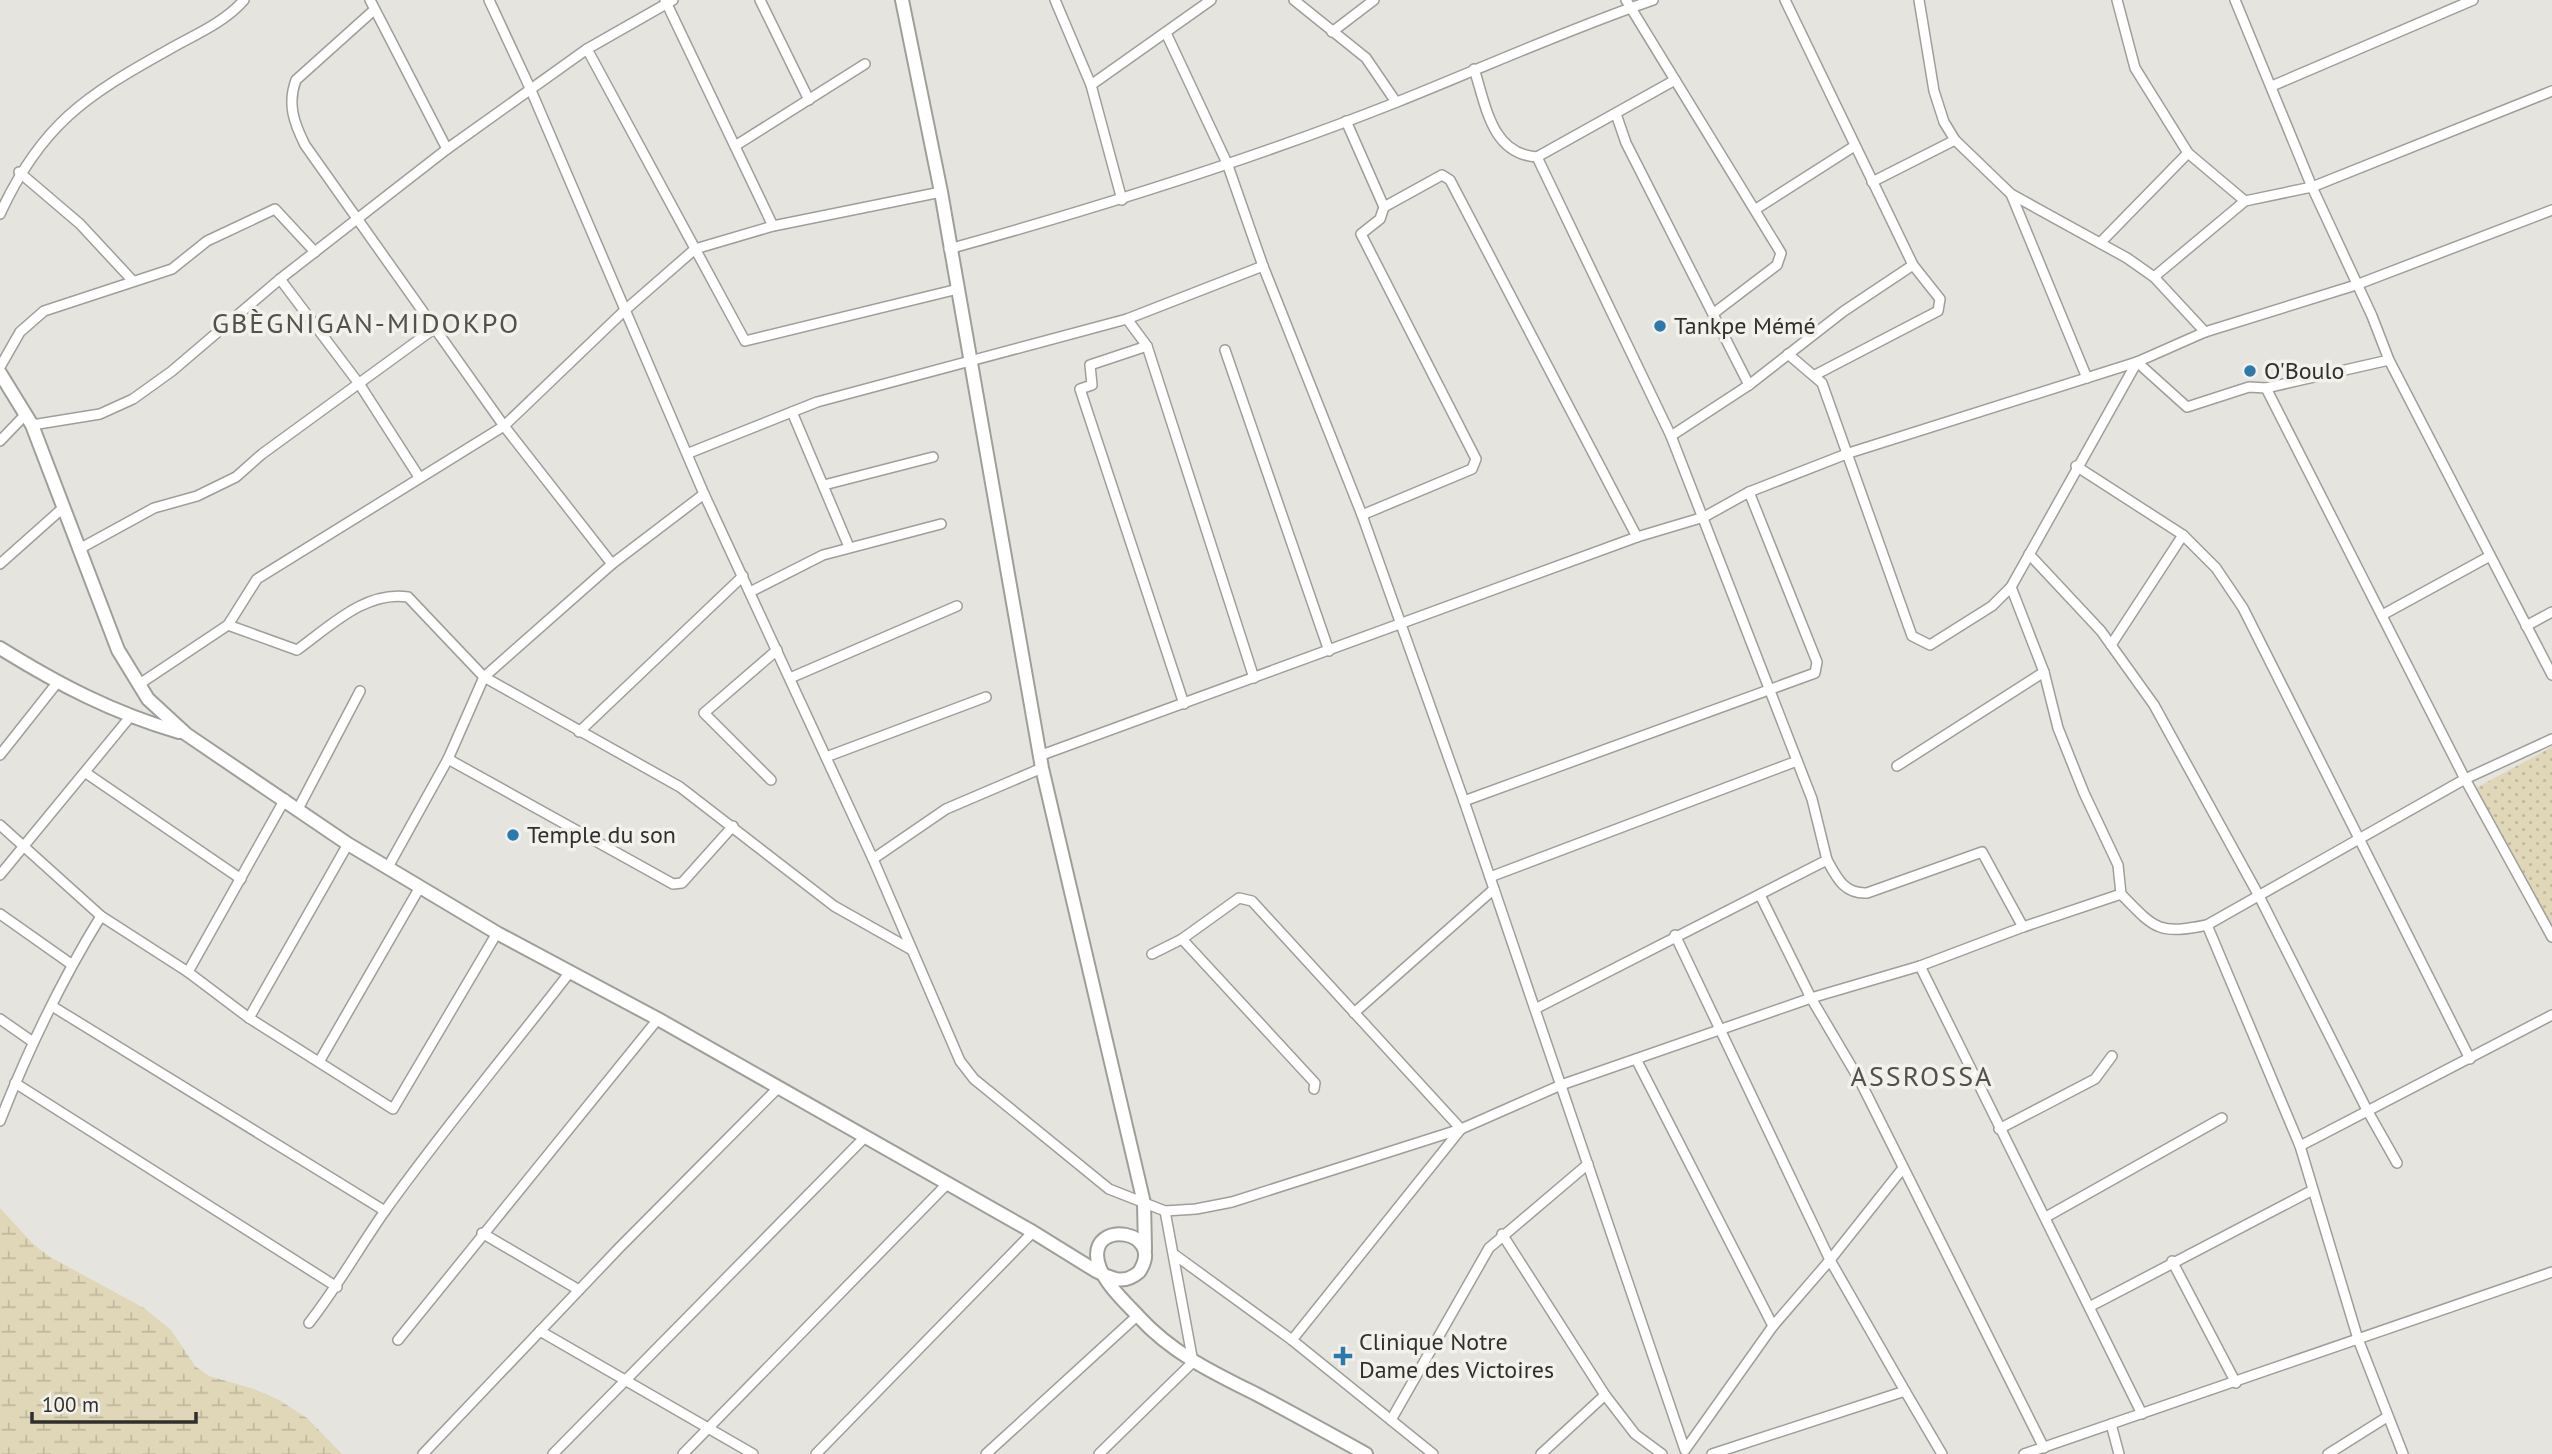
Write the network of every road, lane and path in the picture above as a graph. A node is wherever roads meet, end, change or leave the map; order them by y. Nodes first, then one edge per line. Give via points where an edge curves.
1 (244, 0) edge
2 (370, 0) edge
3 (489, 0) edge
4 (500, 0) edge
5 (760, 0) edge
6 (902, 0) edge
7 (1055, 0) edge
8 (1211, 0) edge
9 (1294, 0) edge
10 (1374, 0) edge
11 (1653, 0) edge
12 (1785, 0) edge
13 (1919, 0) edge
14 (2116, 0) edge
15 (2235, 0) edge
16 (2473, 0) edge
17 (668, 1) edge
18 (1628, 4) edge
19 (374, 10) junction
20 (494, 10) junction
21 (1332, 32) junction
22 (1166, 33) junction
23 (587, 49) junction
24 (865, 64) dead end
25 (1474, 69) junction
26 (1675, 80) junction
27 (1091, 85) junction
28 (2272, 86) junction
29 (530, 88) junction
30 (2552, 91) edge
31 (809, 100) junction
32 (1396, 102) junction
33 (1616, 114) junction
34 (1346, 121) junction
35 (1955, 140) junction
36 (735, 146) junction
37 (1853, 147) junction
38 (447, 149) junction
39 (2188, 152) junction
40 (1537, 157) junction
41 (1227, 163) junction
42 (19, 172) junction
43 (1872, 182) junction
44 (2312, 187) junction
45 (941, 192) junction
46 (2011, 194) junction
47 (1122, 200) junction
48 (2245, 201) junction
49 (1384, 207) junction
50 (1756, 209) junction
51 (2552, 209) edge
52 (0, 214) edge
53 (359, 217) junction
54 (773, 226) junction
55 (2100, 243) junction
56 (695, 249) junction
57 (949, 250) junction
58 (316, 252) junction
59 (1913, 265) junction
60 (1263, 266) junction
61 (2154, 277) junction
62 (280, 279) junction
63 (132, 280) junction
64 (2356, 285) junction
65 (958, 289) junction
66 (624, 311) junction
67 (1714, 313) junction
68 (1127, 319) junction
69 (435, 328) junction
70 (2205, 332) junction
71 (1147, 346) junction
72 (1224, 350) dead end
73 (1788, 355) junction
74 (2389, 360) junction
75 (2137, 362) junction
76 (969, 364) junction
77 (0, 368) edge
78 (0, 373) edge
79 (1815, 375) junction
80 (2087, 378) junction
81 (360, 385) junction
82 (1749, 386) junction
83 (2266, 388) junction
84 (792, 412) junction
85 (29, 419) junction
86 (505, 426) junction
87 (1671, 436) junction
88 (0, 441) edge
89 (689, 453) junction
90 (1849, 453) junction
91 (933, 457) dead end
92 (2076, 466) junction
93 (419, 477) junction
94 (824, 485) junction
95 (1749, 492) junction
96 (704, 494) junction
97 (64, 507) junction
98 (1362, 515) junction
99 (1704, 517) junction
100 (941, 524) dead end
101 (2183, 535) junction
102 (1637, 537) junction
103 (849, 547) junction
104 (81, 548) junction
105 (2029, 554) junction
106 (2490, 556) junction
107 (0, 564) edge
108 (612, 564) junction
109 (743, 576) junction
110 (2011, 587) junction
111 (750, 592) junction
112 (957, 606) dead end
113 (2552, 612) edge
114 (2384, 614) junction
115 (228, 625) junction
116 (1399, 625) junction
117 (2526, 626) junction
118 (2111, 645) junction
119 (0, 648) edge
120 (777, 650) junction
121 (1329, 651) junction
122 (2044, 672) junction
123 (2552, 675) edge
124 (484, 677) junction
125 (790, 678) junction
126 (1254, 678) junction
127 (57, 684) junction
128 (138, 685) junction
129 (360, 691) dead end
130 (1771, 691) junction
131 (986, 697) dead end
132 (1184, 704) junction
133 (130, 718) junction
134 (579, 732) junction
135 (186, 734) junction
136 (2552, 738) edge
137 (0, 755) edge
138 (826, 757) junction
139 (448, 760) junction
140 (1797, 761) junction
141 (1041, 762) junction
142 (1897, 766) dead end
143 (86, 773) junction
144 (2465, 779) junction
145 (771, 780) dead end
146 (285, 799) junction
147 (1464, 802) junction
148 (298, 809) junction
149 (0, 825) edge
150 (733, 826) junction
151 (2358, 839) junction
152 (348, 844) junction
153 (25, 846) junction
154 (873, 859) junction
155 (1827, 860) junction
156 (388, 867) junction
157 (0, 875) edge
158 (1490, 877) junction
159 (240, 879) junction
160 (420, 887) junction
161 (1494, 890) junction
162 (2121, 894) junction
163 (1760, 895) junction
164 (2259, 896) junction
165 (0, 914) edge
166 (102, 916) junction
167 (2207, 925) junction
168 (2023, 927) junction
169 (497, 933) junction
170 (1675, 935) junction
171 (2552, 937) edge
172 (1182, 939) junction
173 (912, 950) junction
174 (1152, 954) dead end
175 (71, 964) junction
176 (1920, 966) junction
177 (188, 972) junction
178 (570, 972) junction
179 (1811, 998) junction
180 (52, 1006) junction
181 (1535, 1009) junction
182 (1354, 1013) junction
183 (2552, 1015) edge
184 (249, 1018) junction
185 (0, 1019) edge
186 (658, 1019) junction
187 (1719, 1029) junction
188 (33, 1042) junction
189 (2112, 1056) dead end
190 (1636, 1059) junction
191 (2470, 1059) junction
192 (319, 1062) junction
193 (15, 1083) junction
194 (1561, 1085) junction
195 (779, 1087) junction
196 (1314, 1089) dead end
197 (2367, 1110) junction
198 (2222, 1118) dead end
199 (0, 1121) edge
200 (1461, 1129) junction
201 (1999, 1129) junction
202 (865, 1137) junction
203 (2300, 1146) junction
204 (2397, 1163) dead end
205 (1588, 1164) junction
206 (1903, 1168) junction
207 (948, 1183) junction
208 (2311, 1191) junction
209 (1144, 1203) junction
210 (385, 1211) junction
211 (1165, 1211) junction
212 (2046, 1217) junction
213 (1033, 1232) junction
214 (482, 1233) junction
215 (1502, 1234) junction
216 (1144, 1255) junction
217 (1175, 1255) junction
218 (1830, 1260) junction
219 (2172, 1261) junction
220 (2552, 1272) edge
221 (1105, 1276) junction
222 (337, 1287) junction
223 (579, 1290) junction
224 (2091, 1306) junction
225 (1137, 1316) junction
226 (309, 1323) dead end
227 (1773, 1326) junction
228 (540, 1331) junction
229 (1292, 1339) junction
230 (2358, 1339) junction
231 (398, 1340) dead end
232 (1193, 1362) junction
233 (625, 1380) junction
234 (2236, 1383) junction
235 (1905, 1391) junction
236 (1605, 1395) junction
237 (2142, 1414) junction
238 (2387, 1418) junction
239 (1391, 1420) junction
240 (2111, 1424) junction
241 (707, 1428) junction
242 (2044, 1448) junction
243 (1684, 1453) edge
244 (423, 1454) edge
245 (553, 1454) edge
246 (683, 1454) edge
247 (753, 1454) edge
248 (816, 1454) edge
249 (986, 1454) edge
250 (1099, 1454) edge
251 (1366, 1454) edge
252 (1433, 1454) edge
253 (1541, 1454) edge
254 (1662, 1454) edge
255 (1712, 1454) edge
256 (1942, 1454) edge
257 (2024, 1454) edge
258 (2119, 1454) edge
259 (2328, 1454) edge
260 (2403, 1454) edge

1 - 42 street via 221,21 95,92 67,115
2 - 19 street
3 - 20 street
4 - 20 street
5 - 31 street
6 - 45 main road
7 - 27 street
8 - 22 street
9 - 21 street
10 - 21 street
11 - 18 street
12 - 37 street
13 - 35 street via 1934,90
14 - 39 street via 2135,68
15 - 28 street
16 - 28 street
17 - 23 street
17 - 36 street
18 - 25 street
18 - 26 street
19 - 38 street
19 - 53 street via 305,69 290,94 296,127 305,145
20 - 29 street
21 - 32 street via 1366,58
22 - 27 street
22 - 41 street
23 - 29 street
23 - 56 street
24 - 31 street
25 - 32 street
25 - 40 street via 1496,135 1511,150
26 - 33 street
26 - 50 street
27 - 47 street
28 - 44 street
29 - 38 street
29 - 66 street
30 - 44 street
31 - 36 street
32 - 34 street
33 - 40 street
33 - 67 street
34 - 41 street
34 - 49 street
35 - 43 street
35 - 46 street
36 - 54 street
37 - 43 street
37 - 50 street
38 - 53 street
39 - 48 street
39 - 55 street
40 - 87 street
41 - 47 street
41 - 60 street
42 - 52 street
42 - 63 street via 79,223
43 - 59 street
44 - 48 street
44 - 64 street
45 - 54 street
45 - 57 main road
46 - 55 street
46 - 80 street
47 - 57 street
48 - 61 street
49 - 98 street via 1380,219 1361,234 1476,464
49 - 102 street via 1442,175 1450,180
50 - 67 street via 1779,246 1781,258
51 - 64 street
53 - 58 street
53 - 69 street
54 - 56 street
55 - 61 street
56 - 65 street via 745,341
56 - 66 street
57 - 65 main road
58 - 62 street
58 - 63 street via 275,209 207,241 172,269
59 - 73 street
59 - 79 street via 1941,299 1938,311
60 - 68 street
60 - 98 street
61 - 70 street
62 - 81 street
62 - 85 street via 133,399 100,414
63 - 77 street via 44,311 20,332
64 - 70 street
64 - 74 street
65 - 76 main road
66 - 86 street
66 - 89 street
67 - 82 street
68 - 71 street
68 - 76 street
69 - 81 street
69 - 86 street
70 - 75 street
71 - 126 street
71 - 132 street via 1090,365 1092,385 1080,389
72 - 121 street
73 - 79 street
73 - 82 street
74 - 83 street
74 - 106 street
75 - 80 street
75 - 83 street via 2187,407 2249,387
75 - 92 street
76 - 84 street
76 - 141 main road
78 - 85 main road
79 - 90 street
80 - 90 street
81 - 93 street
81 - 104 street via 236,477 197,496 154,508
82 - 87 street
83 - 114 street
84 - 89 street
84 - 94 street
85 - 88 street
85 - 97 main road
86 - 93 street
86 - 108 street
87 - 99 street
89 - 96 street
90 - 95 street
90 - 110 street via 1912,636 1919,642 1930,645 1992,606
91 - 94 street
92 - 101 street
92 - 105 street
93 - 115 street via 257,579
94 - 103 street
95 - 99 street
95 - 130 street via 1816,662 1815,673
96 - 108 street
96 - 109 street
97 - 104 main road
97 - 107 street
98 - 116 street
99 - 102 street
99 - 130 street
100 - 103 street
101 - 118 street
101 - 151 street via 2216,568 2243,608
102 - 116 street
103 - 111 street
104 - 128 main road via 105,620
105 - 110 street
105 - 118 street
106 - 114 street
106 - 117 street
108 - 124 street
109 - 111 street
109 - 134 street
110 - 122 street
111 - 120 street
112 - 125 street
113 - 117 street
114 - 144 street
115 - 124 street via 297,650 354,609 390,594 408,597
115 - 128 street
116 - 121 street
116 - 147 street
117 - 123 street
118 - 164 street via 2154,705
119 - 127 main road
120 - 125 street
120 - 145 street via 704,713
121 - 126 street
122 - 142 street
122 - 162 street via 2058,729 2118,865
124 - 134 street
124 - 139 street
125 - 138 street
126 - 132 street
127 - 133 main road
127 - 137 street
128 - 135 main road
129 - 148 street
130 - 140 street
130 - 147 street
131 - 138 street
132 - 141 street
133 - 135 main road
133 - 143 street
134 - 150 street via 680,788
135 - 146 main road
136 - 144 street
138 - 154 street
139 - 150 street via 673,884 682,883
139 - 156 street
140 - 155 street
140 - 158 street
141 - 154 street via 946,809
141 - 209 main road
143 - 153 street
143 - 159 street
144 - 151 street
144 - 171 street
146 - 148 main road
146 - 159 street
147 - 158 street
148 - 152 main road
149 - 153 street
150 - 173 street via 834,906
151 - 164 street
151 - 191 street
152 - 156 main road
152 - 184 street
153 - 157 street
153 - 166 street
154 - 173 street
155 - 163 street
155 - 168 street via 1850,891 1867,893 1982,852
156 - 160 main road
158 - 161 street
159 - 177 street
160 - 169 main road
160 - 192 street
161 - 181 street
161 - 182 street
162 - 167 street via 2148,920 2171,932
162 - 168 street
163 - 170 street
163 - 179 street
164 - 167 street
164 - 197 street
165 - 175 street
166 - 175 street
166 - 177 street
167 - 203 street
168 - 176 street
169 - 178 main road
169 - 192 street via 393,1109
170 - 181 street
170 - 187 street
172 - 174 street
172 - 182 street via 1239,898 1252,901
172 - 196 street via 1315,1083
173 - 209 street via 960,1061 974,1079 1109,1189
175 - 180 street
176 - 179 street
176 - 201 street
177 - 184 street
178 - 186 main road
178 - 210 street via 464,1103
179 - 187 street
179 - 206 street via 1860,1081
180 - 188 street
180 - 210 street
181 - 194 street
182 - 200 street
183 - 191 street
184 - 192 street
185 - 188 street
186 - 195 main road
186 - 214 street
187 - 190 street
187 - 218 street
188 - 193 street
189 - 201 street via 2095,1079
190 - 194 street
190 - 227 street
191 - 197 street
193 - 199 street
193 - 222 street
194 - 200 street
194 - 205 street
195 - 202 main road
195 - 223 street
197 - 203 street
197 - 204 street
198 - 212 street
200 - 211 street via 1233,1202
200 - 229 street
201 - 212 street
202 - 207 main road
202 - 233 street
203 - 208 street
205 - 215 street
205 - 243 street
206 - 218 street
206 - 242 street
207 - 213 main road
207 - 241 street
208 - 219 street
208 - 230 street
209 - 211 street
209 - 216 main road
210 - 222 street
211 - 217 street
212 - 224 street
213 - 221 main road
213 - 248 street
214 - 223 street
214 - 231 street
215 - 236 street
215 - 239 street via 1478,1262
216 - 221 main road via 1134,1276 1123,1280
216 - 221 main road via 1131,1235 1107,1237 1097,1252
217 - 229 street
217 - 232 street
218 - 227 street
218 - 235 street
219 - 224 street
219 - 234 street
220 - 230 street
221 - 225 main road
222 - 226 street
223 - 228 street
224 - 237 street
225 - 232 main road
225 - 249 street
227 - 243 street
228 - 233 street
228 - 244 street
229 - 239 street
230 - 234 street
230 - 238 street
232 - 250 street
232 - 251 main road
233 - 241 street
233 - 245 street
234 - 237 street
235 - 255 street
235 - 256 street
236 - 253 street
236 - 254 street via 1635,1434
237 - 240 street
238 - 259 street
238 - 260 street
239 - 252 street
240 - 242 street
240 - 258 street
241 - 246 street
241 - 247 street
242 - 257 street

